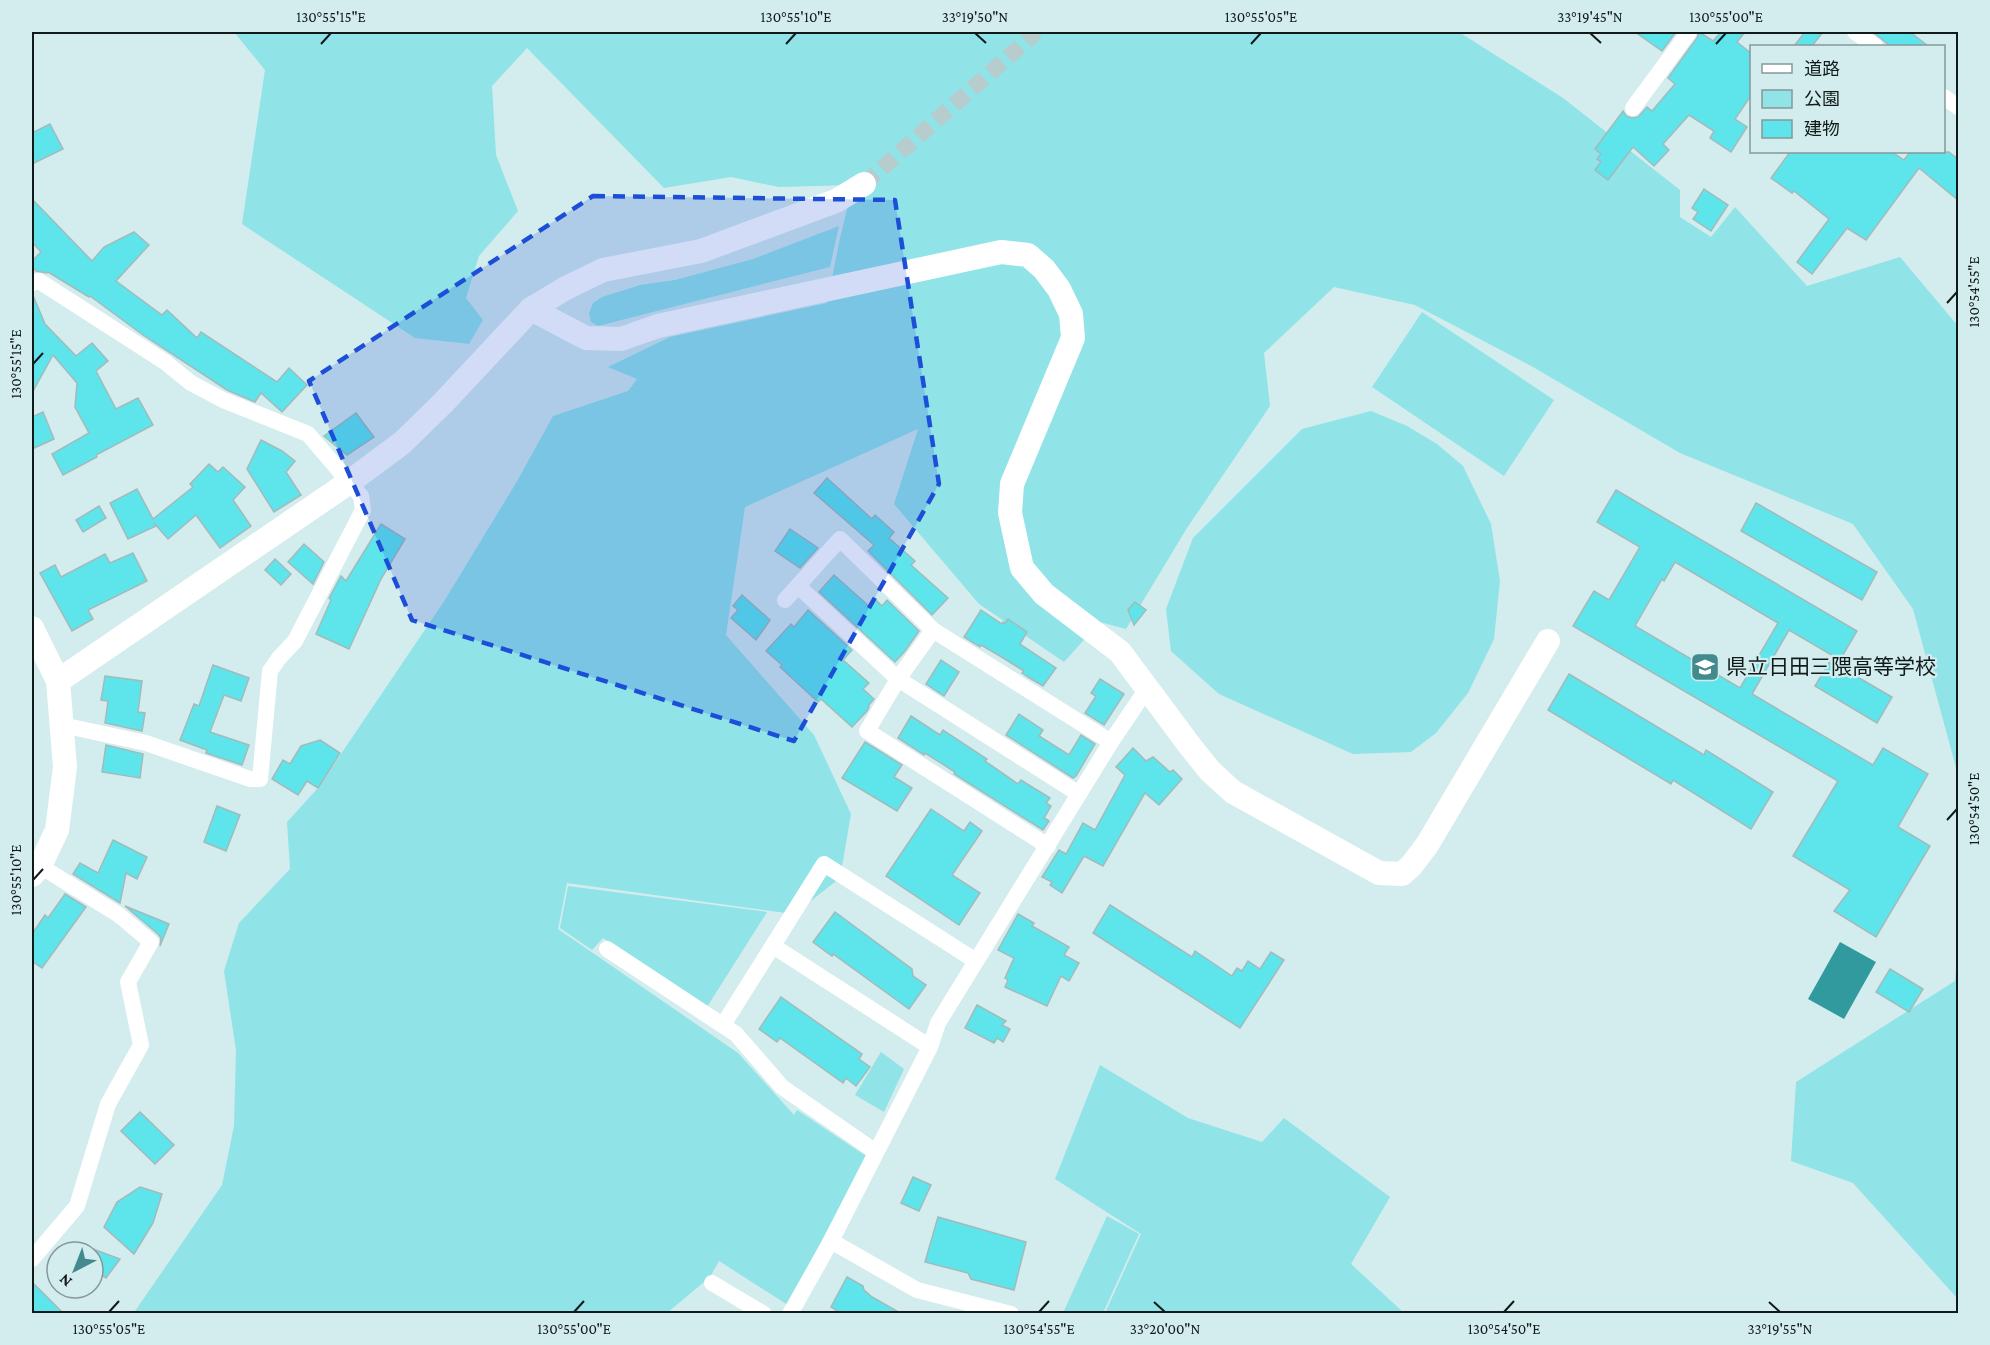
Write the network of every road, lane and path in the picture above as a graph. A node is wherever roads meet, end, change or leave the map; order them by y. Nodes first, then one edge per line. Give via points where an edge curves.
1 (1689, 32) edge
2 (1855, 32) edge
3 (1874, 45) edge
4 (1945, 98) edge
5 (1959, 107) edge
6 (1633, 108) dead end
7 (864, 184) tunnel mouth
8 (32, 283) edge
9 (531, 309) junction
10 (348, 483) junction
11 (798, 586) junction
12 (785, 600) dead end
13 (32, 628) edge
14 (933, 630) junction
15 (1548, 641) dead end
16 (898, 680) junction
17 (58, 681) junction
18 (1146, 690) junction
19 (62, 724) junction
20 (1111, 742) junction
21 (1079, 794) junction
22 (1048, 846) junction
23 (36, 871) edge
24 (773, 946) junction
25 (607, 949) dead end
26 (976, 961) junction
27 (723, 1025) junction
28 (930, 1047) junction
29 (876, 1152) junction
30 (831, 1241) junction
31 (32, 1259) edge
32 (712, 1283) dead end
33 (764, 1314) edge
34 (790, 1314) edge
35 (1011, 1314) edge

1 - 6 street
2 - 3 street
4 - 5 street
7 - 9 street via 836,201 701,251 603,270
8 - 10 street via 39,281 191,383 308,434
9 - 10 street via 402,443
9 - 18 street via 586,338 621,339 658,326 1001,252 1028,255 1059,289 1071,314 1073,338 1012,484 1010,513 1022,568 1044,594 1120,652
10 - 17 street
10 - 19 street via 361,496 363,510 295,642 270,671 260,779 250,779 146,743
11 - 12 street
11 - 14 street via 840,539
11 - 16 street
13 - 17 street
14 - 16 street
14 - 20 street
15 - 18 street via 1427,845 1402,874 1379,873 1233,792 1210,771
16 - 21 street
16 - 22 street via 867,731
17 - 19 street
18 - 20 street
19 - 23 street via 65,767 57,830
20 - 21 street
21 - 22 street
22 - 26 street
23 - 31 street via 119,915 151,942 128,982 141,1046 108,1104 77,1206
24 - 26 street via 824,864
24 - 27 street
24 - 28 street
25 - 27 street
26 - 28 street via 938,1023
27 - 29 street via 736,1034 782,1087
28 - 29 street
29 - 30 street
30 - 34 street
30 - 35 street via 917,1290
32 - 33 street

